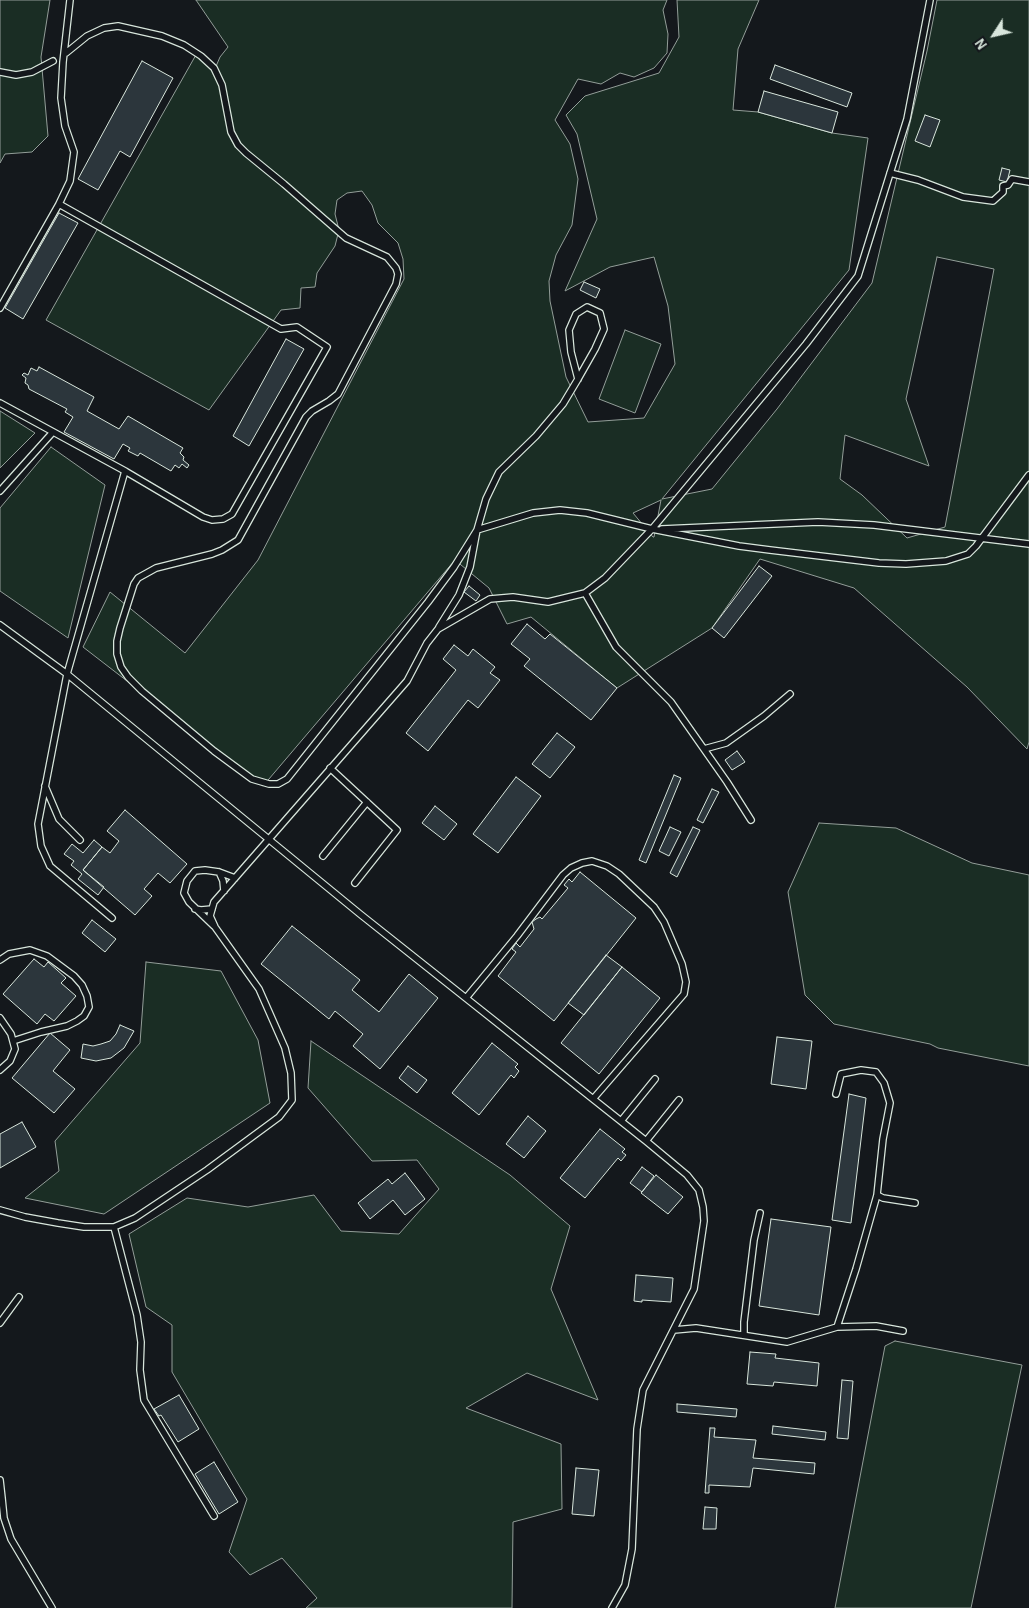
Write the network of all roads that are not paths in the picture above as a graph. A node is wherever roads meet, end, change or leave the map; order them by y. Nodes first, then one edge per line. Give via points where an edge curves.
1 (70, 0) edge
2 (930, 0) edge
3 (66, 53) dead end
4 (53, 61) dead end
5 (0, 72) edge
6 (890, 173) junction
7 (1029, 182) edge
8 (59, 204) junction
9 (0, 308) edge
10 (578, 379) junction
11 (0, 403) edge
12 (53, 432) junction
13 (125, 471) junction
14 (1029, 475) edge
15 (0, 491) edge
16 (652, 529) junction
17 (477, 530) junction
18 (982, 538) junction
19 (1029, 544) edge
20 (585, 593) junction
21 (0, 625) edge
22 (438, 629) junction
23 (67, 674) junction
24 (790, 694) dead end
25 (704, 749) junction
26 (330, 768) junction
27 (45, 786) junction
28 (366, 802) junction
29 (750, 820) dead end
30 (268, 838) junction
31 (80, 840) dead end
32 (324, 856) dead end
33 (219, 872) junction
34 (234, 878) junction
35 (355, 883) dead end
36 (224, 891) junction
37 (212, 908) junction
38 (195, 909) junction
39 (112, 918) dead end
40 (215, 927) junction
41 (0, 960) edge
42 (466, 998) junction
43 (0, 1018) edge
44 (13, 1041) junction
45 (0, 1070) edge
46 (654, 1079) dead end
47 (836, 1094) dead end
48 (593, 1098) junction
49 (679, 1100) dead end
50 (621, 1120) junction
51 (646, 1141) junction
52 (877, 1195) junction
53 (915, 1202) dead end
54 (0, 1210) edge
55 (760, 1213) dead end
56 (114, 1228) junction
57 (19, 1297) dead end
58 (0, 1323) edge
59 (837, 1327) junction
60 (674, 1330) junction
61 (903, 1330) dead end
62 (744, 1335) junction
63 (0, 1480) edge
64 (1, 1497) edge
65 (214, 1516) dead end
66 (52, 1608) edge
67 (612, 1608) edge

1 - 8 lane via 62,98 64,126 74,152 70,181
2 - 6 lane via 907,119
3 - 17 lane via 87,36 118,26 162,36 201,56 214,68 222,85 231,132 238,145 346,238 387,257 398,274 396,284 338,394 306,418 238,540 212,554 156,568 138,578 117,641 117,654 128,677 214,751 252,779 278,784 288,779 428,602
4 - 5 lane via 32,72 16,75
6 - 7 lane via 963,197 993,201 1012,179
6 - 16 lane via 858,276 806,344
8 - 9 lane
8 - 13 lane via 280,329 297,327 327,347 232,514 223,519 203,517
10 - 10 lane via 604,329 600,313 587,307 576,314 569,330
10 - 17 lane via 558,411 499,472 486,499
11 - 12 lane
12 - 13 lane
12 - 15 lane
13 - 23 lane
14 - 18 lane
16 - 17 lane via 586,512 560,510
16 - 18 lane via 818,522
16 - 18 lane via 762,549 906,564 960,558
16 - 20 lane via 605,578
17 - 22 lane via 470,567 459,595
18 - 19 lane
20 - 22 lane via 548,602 513,597 490,599
20 - 25 lane via 616,647 671,702
21 - 23 lane
22 - 26 lane via 407,680
23 - 27 lane
23 - 30 lane
24 - 25 lane via 726,742
25 - 29 lane
26 - 28 lane
26 - 30 lane
27 - 31 lane via 59,819
27 - 39 lane via 38,824 41,846 50,866
28 - 32 lane
28 - 35 lane via 397,830
30 - 34 lane
30 - 42 lane
33 - 34 lane
33 - 36 lane
33 - 38 lane via 195,871 186,881 184,893
34 - 36 lane
36 - 37 lane
37 - 38 lane
37 - 40 lane via 210,916
38 - 40 lane
40 - 56 lane via 259,989 285,1048 291,1073 292,1100 279,1117 215,1164 135,1218
41 - 44 lane via 9,954 30,950 47,956 82,985 89,1007 84,1016 68,1026
42 - 48 lane
42 - 48 lane via 571,868 592,861 619,874 654,907 664,922 686,982 684,994
43 - 44 lane
44 - 45 lane via 10,1061
46 - 50 lane
47 - 52 lane via 841,1074 861,1070 876,1072 884,1083 890,1103
48 - 50 lane
49 - 51 lane
50 - 51 lane
51 - 60 lane via 687,1176 699,1190 703,1207 704,1221 694,1289
52 - 53 lane
52 - 59 lane
54 - 56 lane via 58,1223
55 - 62 lane
56 - 65 lane via 137,1315 144,1400
57 - 58 lane
59 - 61 lane via 876,1326
59 - 62 lane via 787,1342
60 - 62 lane via 696,1328
60 - 67 lane via 643,1390 637,1429 632,1548 625,1585
63 - 64 lane
64 - 66 lane via 11,1539

